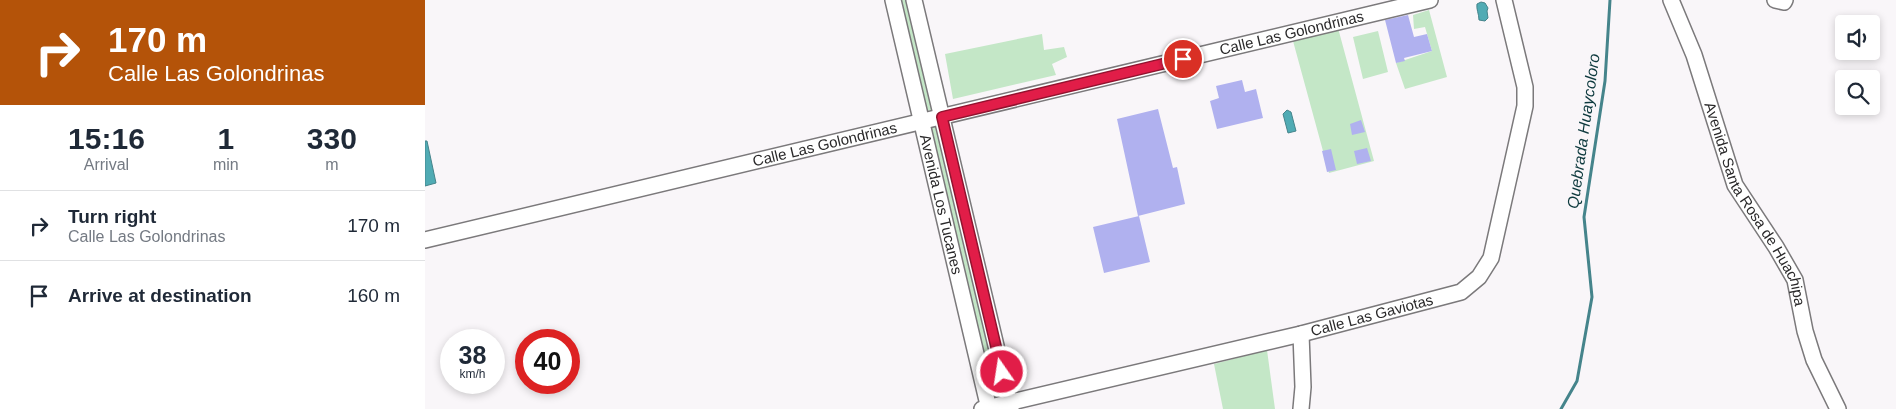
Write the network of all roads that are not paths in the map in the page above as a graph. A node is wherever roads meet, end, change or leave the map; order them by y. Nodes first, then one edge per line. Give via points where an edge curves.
1 (893, 0) edge
2 (914, 0) edge
3 (1430, 0) edge
4 (1504, 0) edge
5 (1671, 0) edge
6 (1775, 0) edge
7 (1785, 0) edge
8 (942, 117) junction
9 (922, 122) junction
10 (425, 240) edge
11 (1301, 334) junction
12 (1010, 406) edge
13 (987, 408) edge
14 (1301, 409) edge
15 (1838, 409) edge

1 - 9 street, Avenida Los Tucanes
2 - 8 street, Avenida Los Tucanes
3 - 8 street, Calle Las Golondrinas
4 - 11 street, Calle Las Gaviotas via 1525,87 1525,106 1491,258 1479,277 1461,292
5 - 15 street, Avenida Santa Rosa de Huachipa via 1694,55 1735,185 1795,280 1805,331
6 - 7 street
8 - 9 street, Calle Las Golondrinas
8 - 12 street, Avenida Los Tucanes
9 - 10 street, Calle Las Golondrinas
9 - 13 street, Avenida Los Tucanes
11 - 12 street, Calle Las Gaviotas
11 - 14 street
12 - 13 street, Calle Las Gaviotas

